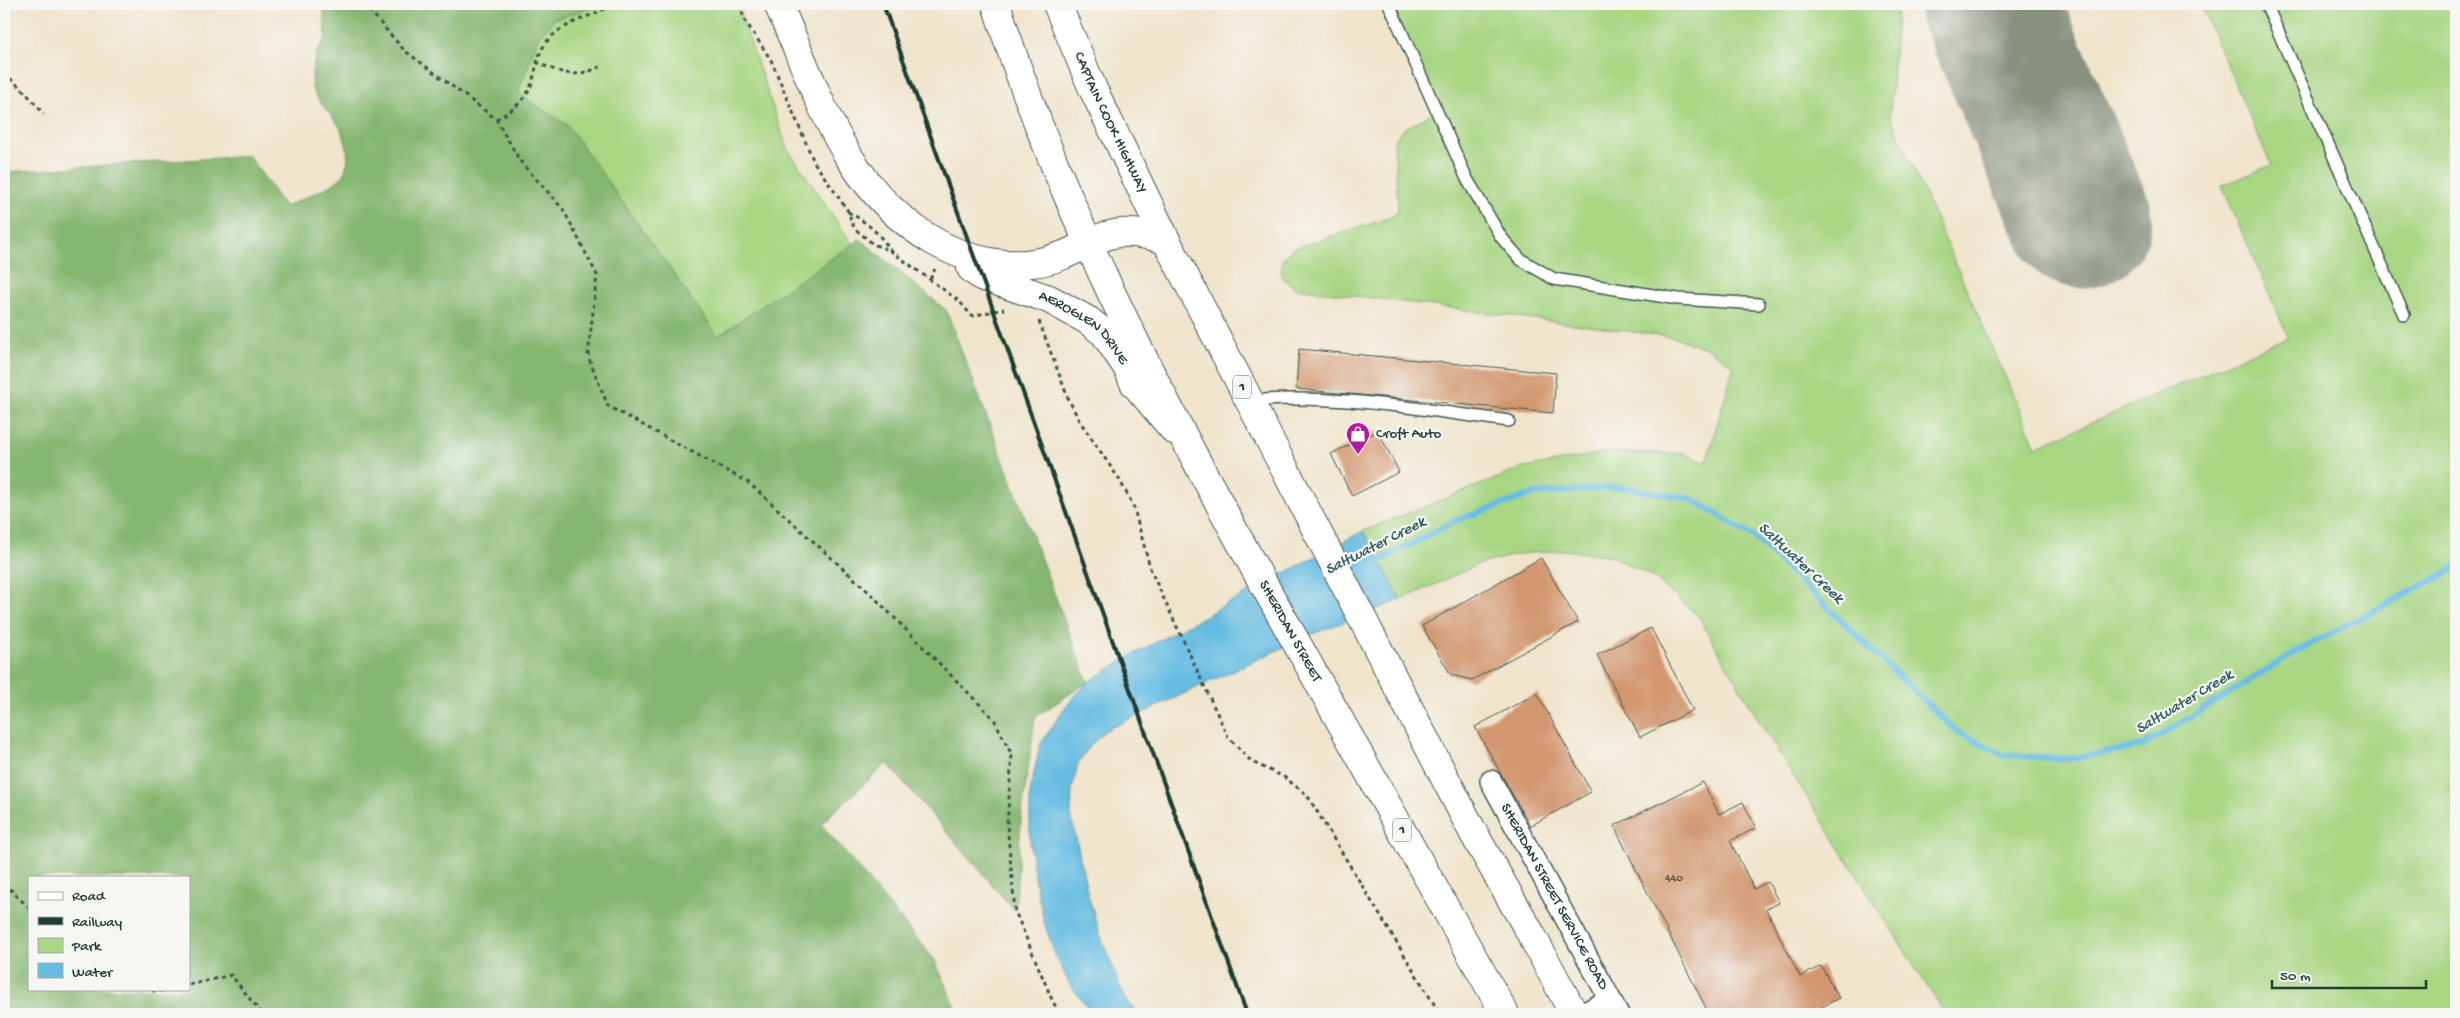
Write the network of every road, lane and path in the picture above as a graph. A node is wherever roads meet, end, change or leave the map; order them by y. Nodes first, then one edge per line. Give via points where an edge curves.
1 (364, 4) edge
2 (615, 4) edge
3 (740, 4) edge
4 (778, 4) edge
5 (996, 4) edge
6 (1057, 4) edge
7 (1389, 4) edge
8 (2266, 4) edge
9 (536, 62) junction
10 (604, 65) dead end
11 (4, 74) edge
12 (44, 114) dead end
13 (496, 120) junction
14 (848, 211) junction
15 (1166, 240) junction
16 (1089, 241) junction
17 (891, 251) junction
18 (951, 251) junction
19 (1759, 304) dead end
20 (1012, 308) dead end
21 (2404, 315) dead end
22 (1033, 316) dead end
23 (1249, 401) junction
24 (1509, 421) dead end
25 (1186, 444) junction
26 (1491, 782) dead end
27 (4, 883) edge
28 (28, 907) edge
29 (190, 985) edge
30 (1614, 1007) edge
31 (262, 1014) edge
32 (1060, 1014) edge
33 (1440, 1014) edge
34 (1505, 1014) edge
35 (1574, 1014) edge
36 (1583, 1014) edge

1 - 13 path via 404,50
2 - 9 path via 562,29 550,38
3 - 14 path via 744,19 771,60 814,162
4 - 18 main road, AEROGLEN DRIVE via 852,165 889,208 916,231
5 - 16 main road, 1 via 1062,184
6 - 15 main road, CAPTAIN COOK HIGHWAY / 1 via 1093,89
7 - 19 lane via 1467,179 1501,237 1520,259 1554,279 1678,299
8 - 21 lane
9 - 10 path via 559,72 581,75
9 - 13 path via 526,95 511,111
11 - 12 path via 24,90
13 - 32 path via 520,161 563,209 597,275 588,356 608,406 749,483 870,593 994,719 1012,755 1007,824 1015,911
14 - 17 path via 879,234
14 - 17 path via 854,228 873,244
15 - 16 main road, AEROGLEN DRIVE via 1132,232 1110,234
15 - 23 main road, 1
16 - 18 main road, AEROGLEN DRIVE via 1055,258 1033,264 976,261
16 - 25 main road, SHERIDAN STREET / 1
17 - 20 path via 959,300 972,316
18 - 25 main road, AEROGLEN DRIVE via 981,276 1049,299 1090,321 1104,333 1134,383
22 - 33 path via 1039,320 1079,420 1119,478 1133,505 1151,571 1228,737 1252,762 1284,777 1307,795
23 - 24 lane via 1289,397 1332,399
23 - 35 main road, 1 via 1474,834
25 - 34 main road, SHERIDAN STREET / 1
26 - 30 street, SHERIDAN STREET SERVICE ROAD
27 - 28 path
29 - 31 path via 231,976
30 - 36 street

